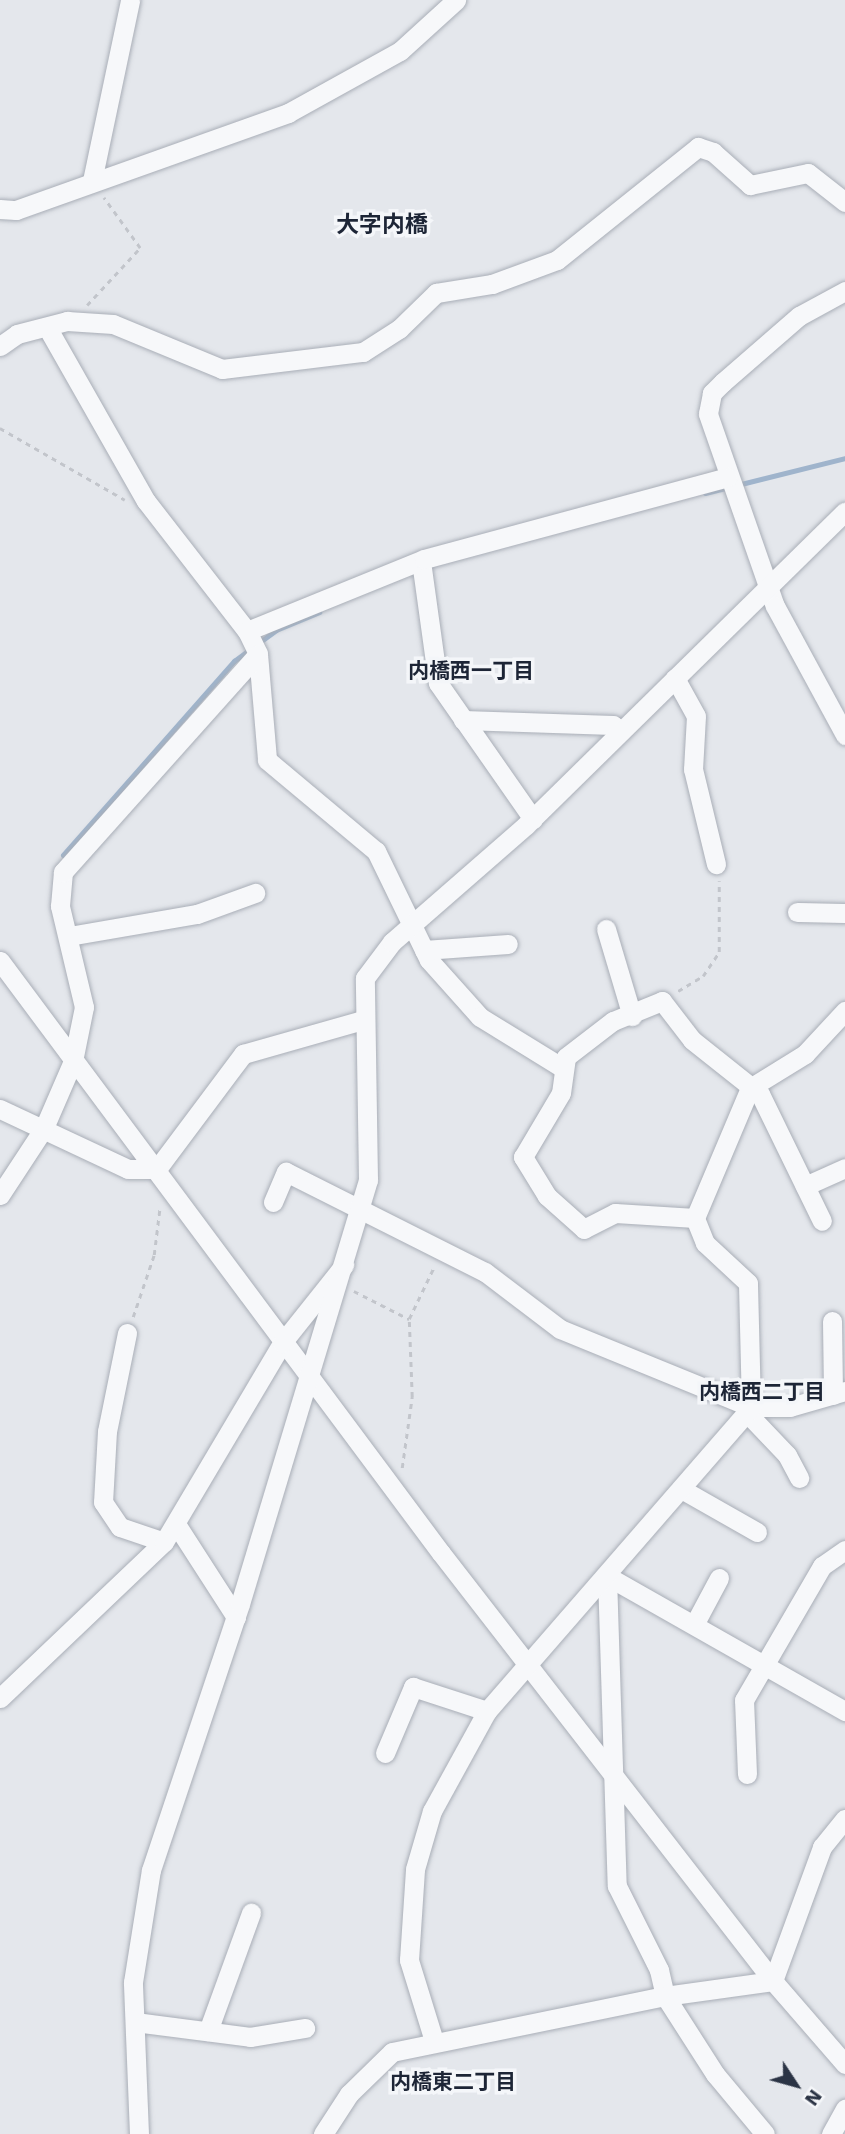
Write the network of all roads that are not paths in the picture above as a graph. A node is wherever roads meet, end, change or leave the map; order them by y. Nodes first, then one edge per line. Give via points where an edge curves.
1 (130, 0) edge
2 (456, 0) edge
3 (92, 181) junction
4 (845, 202) edge
5 (0, 209) edge
6 (845, 291) edge
7 (47, 327) junction
8 (0, 346) edge
9 (727, 477) junction
10 (845, 512) edge
11 (421, 561) junction
12 (768, 587) junction
13 (247, 631) junction
14 (258, 654) junction
15 (675, 678) junction
16 (463, 720) junction
17 (620, 732) junction
18 (845, 735) edge
19 (533, 819) junction
20 (716, 864) road end
21 (255, 893) dead end
22 (797, 912) dead end
23 (845, 913) edge
24 (411, 927) junction
25 (606, 929) dead end
26 (69, 936) junction
27 (508, 944) dead end
28 (424, 950) junction
29 (0, 961) edge
30 (845, 1011) edge
31 (632, 1016) junction
32 (362, 1020) junction
33 (73, 1061) junction
34 (563, 1068) junction
35 (750, 1088) junction
36 (0, 1109) edge
37 (44, 1128) junction
38 (845, 1168) edge
39 (157, 1169) junction
40 (805, 1186) junction
41 (0, 1195) edge
42 (273, 1202) dead end
43 (361, 1214) junction
44 (695, 1218) junction
45 (822, 1222) dead end
46 (345, 1264) junction
47 (832, 1321) dead end
48 (127, 1334) road end
49 (282, 1343) junction
50 (309, 1379) junction
51 (839, 1393) edge
52 (749, 1410) junction
53 (799, 1478) dead end
54 (683, 1490) junction
55 (176, 1524) junction
56 (757, 1532) dead end
57 (164, 1542) junction
58 (845, 1550) edge
59 (607, 1576) junction
60 (719, 1578) dead end
61 (236, 1617) junction
62 (695, 1623) junction
63 (530, 1660) junction
64 (764, 1661) junction
65 (0, 1698) edge
66 (487, 1710) junction
67 (845, 1711) edge
68 (385, 1754) dead end
69 (747, 1774) dead end
70 (617, 1777) junction
71 (845, 1819) edge
72 (251, 1913) dead end
73 (773, 1981) junction
74 (665, 1996) junction
75 (135, 2022) junction
76 (305, 2028) dead end
77 (208, 2031) junction
78 (434, 2041) junction
79 (838, 2043) edge
80 (845, 2064) edge
81 (845, 2109) edge
82 (139, 2134) edge
83 (323, 2134) edge
84 (765, 2134) edge
85 (831, 2134) edge

1 - 3 street
2 - 3 street via 400,51 288,113
3 - 5 street via 16,210
4 - 7 street via 808,173 750,186 713,152 698,148 557,260 492,284 436,293 382,341 334,359 222,369 113,324 75,322
6 - 9 street via 799,316 712,393 708,414
7 - 8 street
7 - 13 street via 152,509
9 - 11 street
9 - 12 street
10 - 12 street
11 - 13 street
11 - 16 street via 433,669
12 - 15 street
12 - 18 street
13 - 14 street
14 - 24 street via 267,760 376,851
14 - 26 street via 63,873 58,887
15 - 17 street
15 - 20 street via 696,716 693,769
16 - 17 street via 613,725
16 - 19 street
17 - 19 street
19 - 24 street
21 - 26 street via 197,914
22 - 23 street
24 - 28 street
24 - 32 street via 377,956 365,978
25 - 31 street
26 - 33 street via 84,1007
27 - 28 street
28 - 34 street via 480,1017
29 - 33 street
30 - 35 street via 805,1054
31 - 34 street via 578,1044
31 - 35 street via 662,1001 692,1040
32 - 39 street via 243,1054
32 - 43 street via 371,1130
33 - 37 street
33 - 39 street
34 - 44 street via 561,1093 523,1157 547,1196 584,1229 615,1213
35 - 40 street via 760,1094
35 - 44 street
36 - 37 street
37 - 39 street via 128,1170
37 - 41 street
38 - 40 street
39 - 49 street
40 - 45 street
42 - 43 street via 286,1172
43 - 46 street
43 - 52 street via 485,1272 560,1329
44 - 52 street via 705,1243 748,1283
46 - 49 street via 323,1284
46 - 50 street
47 - 51 street
48 - 57 street via 107,1432 103,1502 120,1527
49 - 50 street
49 - 55 street
50 - 61 street
50 - 63 street
51 - 52 street via 790,1407
52 - 53 street via 787,1455
52 - 54 street
54 - 56 street
54 - 59 street
55 - 57 street
55 - 61 street
57 - 65 street
58 - 64 street via 822,1566
59 - 62 street
59 - 63 street
59 - 70 street
60 - 62 street
61 - 75 street via 150,1870 136,1958
62 - 64 street
63 - 66 street
63 - 70 street
64 - 67 street
64 - 69 street via 744,1700
66 - 68 street via 413,1687
66 - 78 street via 454,1762 415,1869 409,1959
70 - 73 street
70 - 74 street via 612,1837 617,1886 659,1970
71 - 73 street via 821,1847
72 - 77 street
73 - 74 street via 758,1988
73 - 79 street
74 - 78 street
74 - 84 street via 715,2074
75 - 77 street
75 - 82 street
76 - 77 street via 250,2037
78 - 83 street via 392,2052 349,2094
79 - 80 street
81 - 85 street

